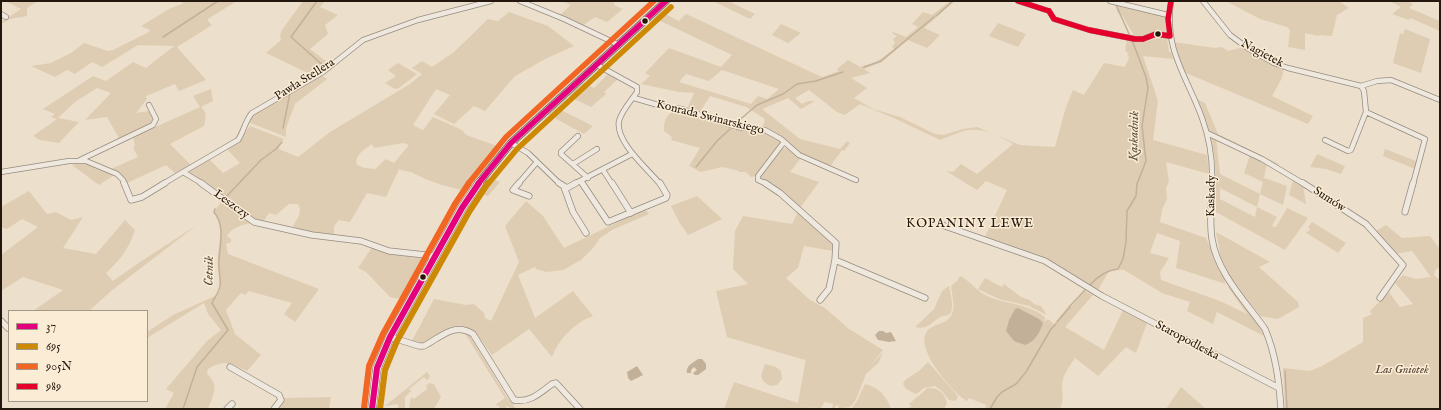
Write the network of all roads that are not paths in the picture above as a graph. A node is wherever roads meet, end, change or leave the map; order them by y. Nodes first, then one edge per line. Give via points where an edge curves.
1 (491, 1) edge
2 (520, 1) edge
3 (666, 1) edge
4 (1018, 1) edge
5 (1110, 1) edge
6 (1171, 1) edge
7 (1203, 1) edge
8 (1, 14) edge
9 (1168, 15) junction
10 (6, 17) dead end
11 (1170, 36) junction
12 (620, 45) junction
13 (597, 65) junction
14 (1361, 86) junction
15 (634, 98) junction
16 (1440, 100) edge
17 (149, 106) dead end
18 (1366, 112) junction
19 (1208, 133) junction
20 (578, 136) dead end
21 (1325, 140) dead end
22 (784, 142) junction
23 (511, 143) junction
24 (597, 149) dead end
25 (632, 154) junction
26 (80, 160) junction
27 (537, 162) junction
28 (573, 164) junction
29 (603, 170) junction
30 (1, 172) edge
31 (183, 172) junction
32 (588, 178) junction
33 (856, 180) dead end
34 (581, 181) junction
35 (564, 188) junction
36 (528, 196) dead end
37 (631, 212) junction
38 (1405, 212) dead end
39 (942, 225) dead end
40 (586, 233) dead end
41 (435, 256) junction
42 (835, 260) junction
43 (925, 298) dead end
44 (1380, 298) dead end
45 (820, 300) dead end
46 (1, 321) edge
47 (8, 328) dead end
48 (390, 337) junction
49 (230, 367) dead end
50 (1279, 388) junction
51 (232, 404) dead end
52 (227, 409) edge
53 (274, 409) edge
54 (372, 409) edge
55 (580, 409) edge
56 (1280, 409) edge

1 - 31 street, Pawła Stellera via 418,20 363,40 324,72 252,113 238,140
2 - 12 street
3 - 12 street
4 - 11 street via 1049,11 1054,19 1089,30 1141,39 1156,34
5 - 9 street
6 - 9 street, Kaskady
7 - 14 street, Nagietek via 1230,35 1263,57 1288,68
8 - 10 street
9 - 11 street, Kaskady
11 - 19 street, Kaskady via 1176,60
12 - 13 street
13 - 15 street via 635,85 638,91
13 - 23 street
14 - 16 street, Nagietek via 1391,80
14 - 18 street via 1364,91
15 - 22 street, Konrada Swinarskiego via 737,127 765,130
15 - 25 street via 618,126
17 - 26 street via 156,119 153,125
18 - 21 street via 1351,150 1348,151
18 - 38 street via 1425,139
19 - 44 street, Sumów via 1290,175 1366,224 1403,265
19 - 50 street, Kaskady via 1212,163 1211,229 1214,249 1226,273 1265,329 1274,353
20 - 28 street via 561,152
22 - 33 street, Konrada Swinarskiego via 799,155
22 - 42 street via 758,176 758,180 771,186 833,239 836,243
23 - 27 street
23 - 41 street via 471,193
24 - 28 street
25 - 29 street
25 - 37 street via 659,181 667,196
26 - 30 street
26 - 31 street via 91,162 117,174 123,180 131,200 142,197
27 - 35 street
27 - 36 street via 513,190
28 - 32 street
29 - 32 street
29 - 37 street
31 - 41 street, Leszczy via 254,222 312,235 361,241 389,251
32 - 34 street
34 - 35 street
34 - 37 street via 606,220 611,222
35 - 40 street via 573,212
39 - 50 street, Staropodleska via 1045,261 1095,292
41 - 48 street
42 - 43 street
42 - 45 street via 829,289
46 - 47 street
48 - 54 street via 377,368
48 - 55 street via 424,346 451,330 464,328 473,334 514,400 528,400 556,383
49 - 53 street via 279,395 280,400
50 - 56 street
51 - 52 street

